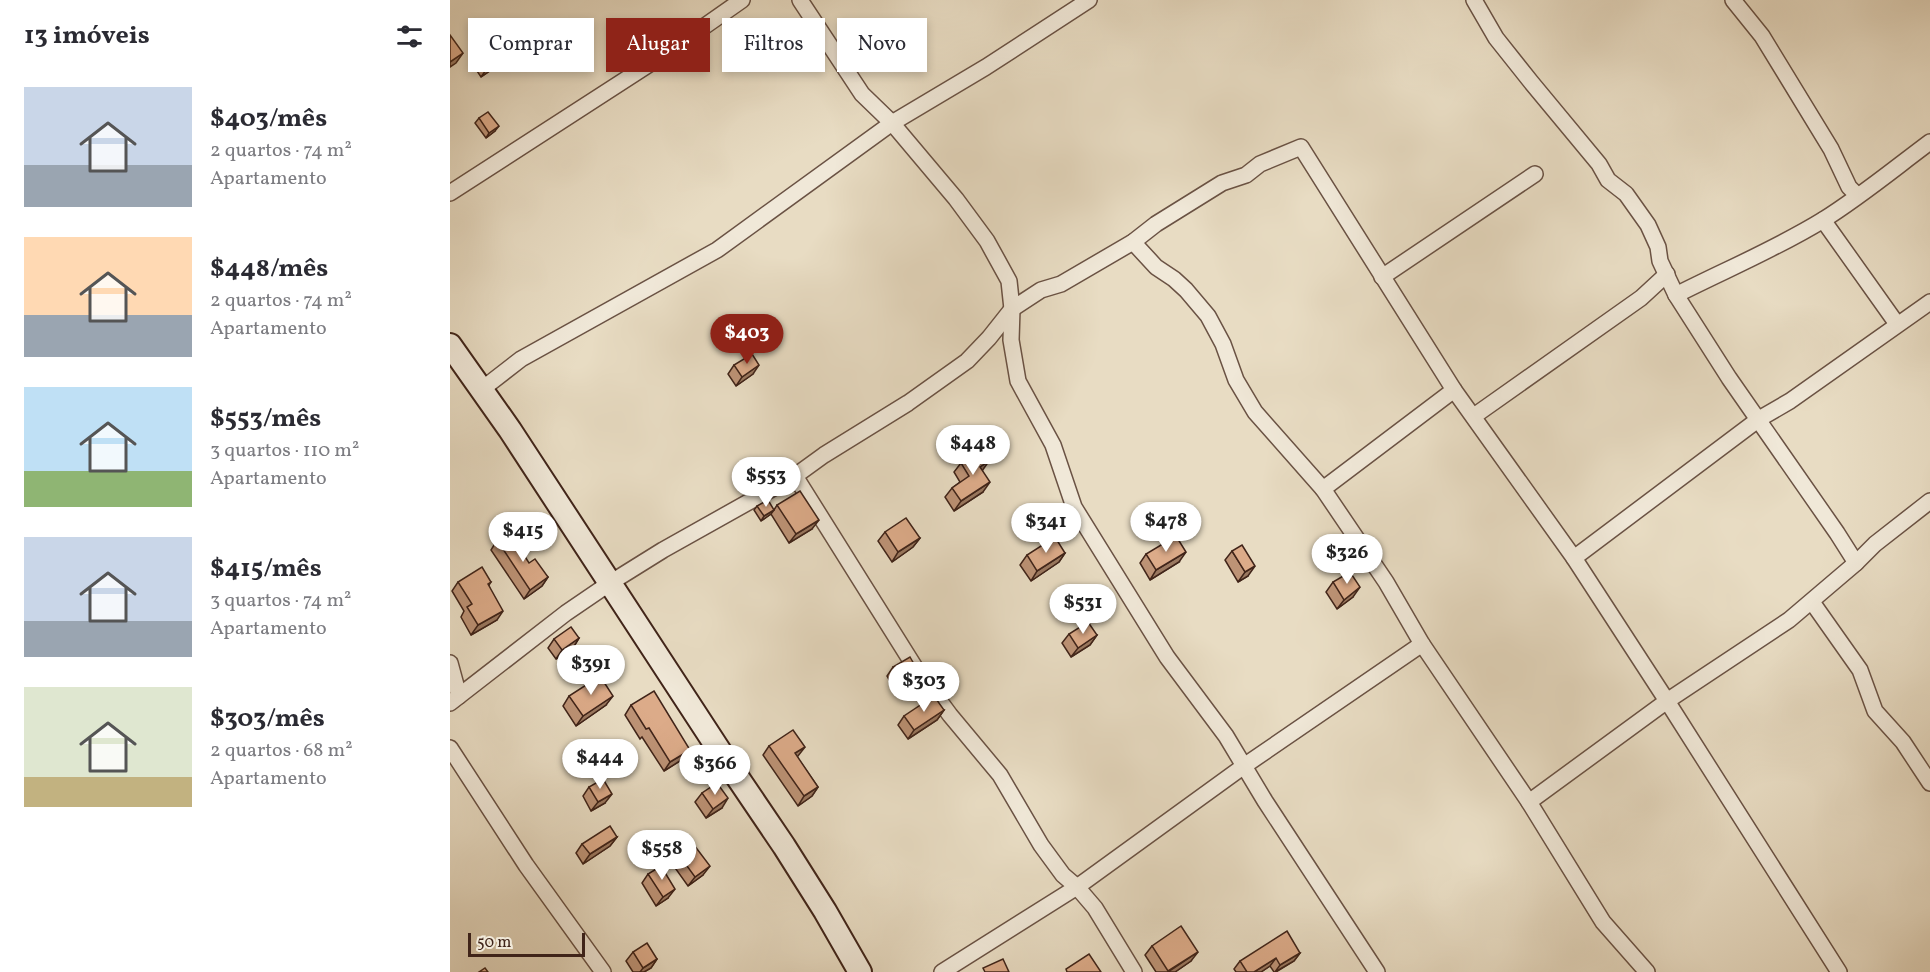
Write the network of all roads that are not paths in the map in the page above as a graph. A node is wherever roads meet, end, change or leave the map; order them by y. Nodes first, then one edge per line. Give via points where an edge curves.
1 (742, 0) edge
2 (800, 0) edge
3 (1089, 0) edge
4 (1474, 0) edge
5 (1733, 0) edge
6 (892, 123) junction
7 (1930, 142) edge
8 (1535, 174) dead end
9 (450, 193) edge
10 (1857, 195) junction
11 (1823, 220) junction
12 (1133, 242) junction
13 (1667, 274) junction
14 (1382, 277) junction
15 (1676, 295) junction
16 (1930, 302) edge
17 (1012, 309) junction
18 (1898, 324) junction
19 (450, 345) edge
20 (481, 390) junction
21 (1454, 390) junction
22 (1474, 416) junction
23 (1759, 419) junction
24 (795, 477) junction
25 (1323, 489) junction
26 (1930, 501) edge
27 (1574, 558) junction
28 (1856, 563) junction
29 (610, 583) junction
30 (1812, 602) junction
31 (1422, 644) junction
32 (450, 663) edge
33 (454, 700) edge
34 (1667, 701) junction
35 (450, 748) edge
36 (1244, 766) junction
37 (1930, 783) edge
38 (1529, 802) junction
39 (1077, 887) junction
40 (603, 972) edge
41 (860, 972) edge
42 (942, 972) edge
43 (1134, 972) edge
44 (1377, 972) edge
45 (1647, 972) edge
46 (1839, 972) edge

1 - 9 street
2 - 6 street via 862,94
3 - 6 street
4 - 13 street via 1496,38 1648,225
5 - 10 street via 1761,36
6 - 17 street via 987,241 1009,281
6 - 20 street via 717,250 521,360
7 - 10 street
8 - 14 street
10 - 11 street
11 - 15 street via 1766,253
11 - 18 street
12 - 14 street via 1222,183 1301,147
12 - 17 street
12 - 25 street via 1156,267 1186,290 1208,316 1255,412
13 - 15 street
13 - 22 street via 1641,298
14 - 21 street
15 - 23 street
16 - 18 street
17 - 24 street via 967,361
17 - 36 street via 1011,340 1018,381 1053,445 1074,507 1167,657
18 - 23 street
19 - 20 street
20 - 29 street
21 - 22 street
21 - 25 street
22 - 27 street
23 - 27 street
23 - 28 street
24 - 29 street
24 - 39 street via 916,669 1000,775 1041,845
25 - 31 street via 1386,582
26 - 28 street
27 - 34 street
28 - 30 street
29 - 33 street
29 - 41 street via 790,855
30 - 34 street
30 - 37 street via 1860,670 1875,711 1903,742
31 - 36 street
31 - 38 street
32 - 33 street
34 - 38 street
34 - 46 street
35 - 40 street via 526,865
36 - 39 street
36 - 44 street
38 - 45 street via 1603,922
39 - 42 street
39 - 43 street via 1108,926

